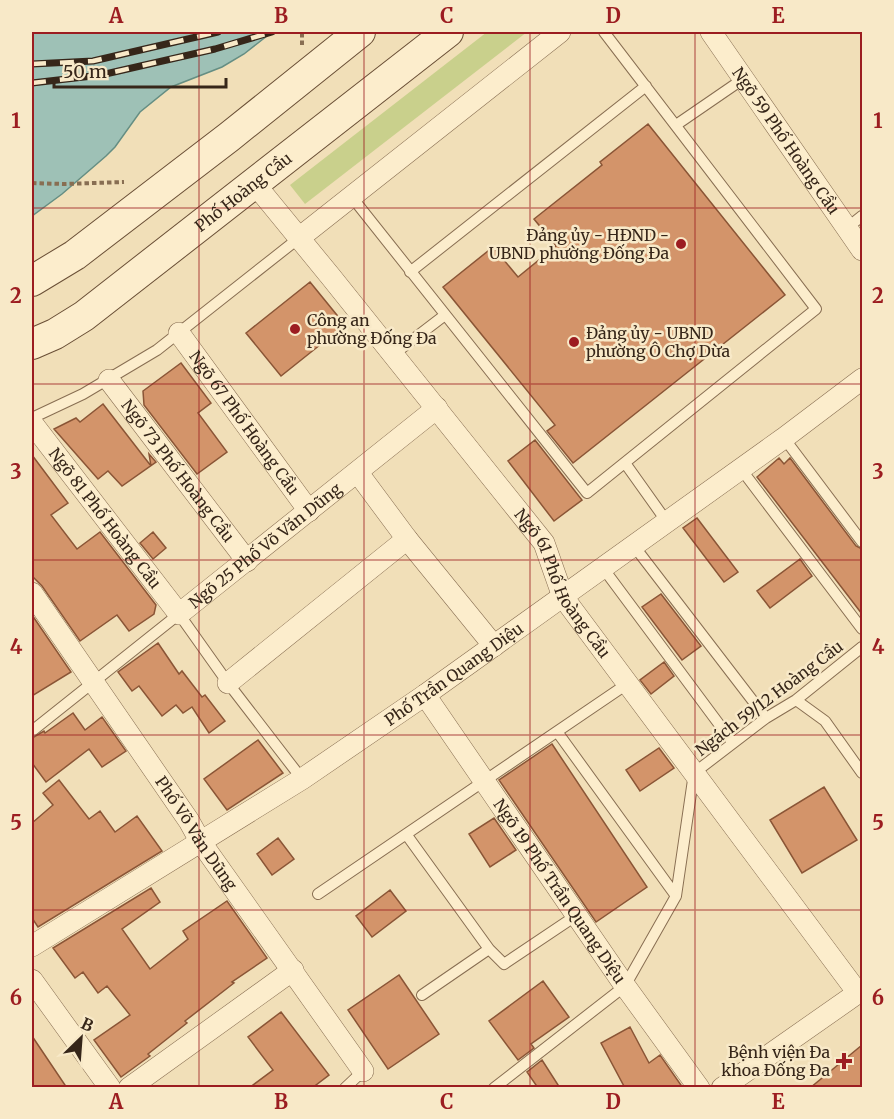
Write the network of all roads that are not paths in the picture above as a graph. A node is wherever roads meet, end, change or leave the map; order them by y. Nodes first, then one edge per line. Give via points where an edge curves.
1 (360, 32) edge
2 (448, 32) edge
3 (560, 32) edge
4 (604, 32) edge
5 (711, 32) edge
6 (743, 79) junction
7 (646, 86) junction
8 (676, 125) junction
9 (254, 183) junction
10 (351, 196) junction
11 (855, 222) edge
12 (299, 238) junction
13 (862, 250) edge
14 (410, 272) junction
15 (32, 281) edge
16 (445, 315) junction
17 (179, 333) junction
18 (32, 344) edge
19 (394, 354) junction
20 (109, 380) junction
21 (860, 384) edge
22 (437, 408) junction
23 (32, 418) edge
24 (32, 423) edge
25 (784, 438) junction
26 (625, 463) junction
27 (741, 469) junction
28 (358, 473) junction
29 (309, 511) junction
30 (666, 522) junction
31 (407, 539) junction
32 (862, 542) edge
33 (634, 546) junction
34 (247, 561) junction
35 (603, 568) junction
36 (32, 593) edge
37 (563, 597) junction
38 (179, 614) junction
39 (862, 628) edge
40 (494, 646) junction
41 (862, 647) edge
42 (92, 682) junction
43 (228, 683) junction
44 (627, 684) junction
45 (425, 694) junction
46 (796, 699) junction
47 (766, 718) junction
48 (32, 731) edge
49 (558, 733) junction
50 (733, 743) junction
51 (694, 773) junction
52 (862, 773) edge
53 (302, 779) junction
54 (485, 781) junction
55 (406, 834) junction
56 (200, 841) junction
57 (318, 894) dead end
58 (676, 896) junction
59 (577, 915) junction
60 (32, 946) edge
61 (489, 949) junction
62 (293, 970) junction
63 (32, 980) edge
64 (625, 986) junction
65 (860, 992) edge
66 (422, 995) dead end
67 (363, 1071) joint
68 (110, 1088) edge
69 (129, 1088) edge
70 (345, 1088) edge
71 (494, 1088) edge
72 (699, 1088) edge
73 (722, 1088) edge

1 - 15 main road via 75,255
2 - 9 main road, Phố Hoàng Cầu
3 - 10 street
4 - 7 lane
5 - 6 street, Ngõ 59 Phố Hoàng Cầu
6 - 8 lane
6 - 11 street, Ngõ 59 Phố Hoàng Cầu
7 - 8 lane
7 - 14 lane
8 - 26 lane via 816,309
9 - 12 street, Ngõ 61 Phố Hoàng Cầu
9 - 18 main road, Phố Hoàng Cầu via 84,316
10 - 12 street
10 - 14 lane
11 - 13 street, Ngõ 59 Phố Hoàng Cầu
12 - 17 lane
12 - 19 street, Ngõ 61 Phố Hoàng Cầu
14 - 16 lane
16 - 19 lane
16 - 26 lane via 587,493
17 - 20 lane
17 - 29 street, Ngõ 67 Phố Hoàng Cầu
19 - 22 street, Ngõ 61 Phố Hoàng Cầu
20 - 23 lane
20 - 34 street, Ngõ 73 Phố Hoàng Cầu
21 - 25 street, Phố Trần Quang Diệu
22 - 28 street, Ngõ 25 Phố Võ Văn Dũng
22 - 37 street, Ngõ 61 Phố Hoàng Cầu via 544,543
24 - 38 street, Ngõ 81 Phố Hoàng Cầu
25 - 27 street, Phố Trần Quang Diệu
25 - 32 lane
26 - 30 lane
27 - 30 street, Phố Trần Quang Diệu
27 - 39 lane
28 - 29 street, Ngõ 25 Phố Võ Văn Dũng
28 - 31 street
29 - 34 street, Ngõ 25 Phố Võ Văn Dũng
30 - 33 street, Phố Trần Quang Diệu
31 - 40 street
31 - 43 street
33 - 35 street, Phố Trần Quang Diệu
33 - 47 lane
34 - 38 street, Ngõ 25 Phố Võ Văn Dũng
35 - 37 street, Phố Trần Quang Diệu
35 - 50 lane
36 - 42 street, Phố Võ Văn Dũng
37 - 40 street, Phố Trần Quang Diệu
37 - 44 street, Ngõ 61 Phố Hoàng Cầu
38 - 42 lane, Ngõ 25 Phố Võ Văn Dũng
38 - 43 lane
40 - 45 street, Phố Trần Quang Diệu
41 - 46 lane, Ngách 59/12 Hoàng Cầu
42 - 48 lane, Ngõ 25 Phố Võ Văn Dũng
42 - 56 street, Phố Võ Văn Dũng
43 - 53 lane
44 - 49 lane
44 - 51 street, Ngõ 61 Phố Hoàng Cầu
45 - 53 street, Phố Trần Quang Diệu
45 - 54 street, Ngõ 19 Phố Trần Quang Diệu
46 - 47 lane, Ngách 59/12 Hoàng Cầu
46 - 52 lane via 825,721
47 - 50 lane, Ngách 59/12 Hoàng Cầu
49 - 54 lane
49 - 58 lane
50 - 51 lane, Ngách 59/12 Hoàng Cầu
51 - 58 lane
51 - 65 street, Ngõ 61 Phố Hoàng Cầu
53 - 56 street, Phố Trần Quang Diệu
54 - 55 lane
54 - 59 street, Ngõ 19 Phố Trần Quang Diệu
55 - 57 lane
55 - 61 lane
56 - 60 street, Phố Trần Quang Diệu
56 - 62 street, Phố Võ Văn Dũng
58 - 64 lane
59 - 61 lane via 504,964
59 - 64 street, Ngõ 19 Phố Trần Quang Diệu
61 - 66 lane
62 - 67 street, Phố Võ Văn Dũng
62 - 69 street
63 - 68 street
64 - 71 lane
64 - 72 street, Ngõ 19 Phố Trần Quang Diệu
65 - 73 street
67 - 70 lane

